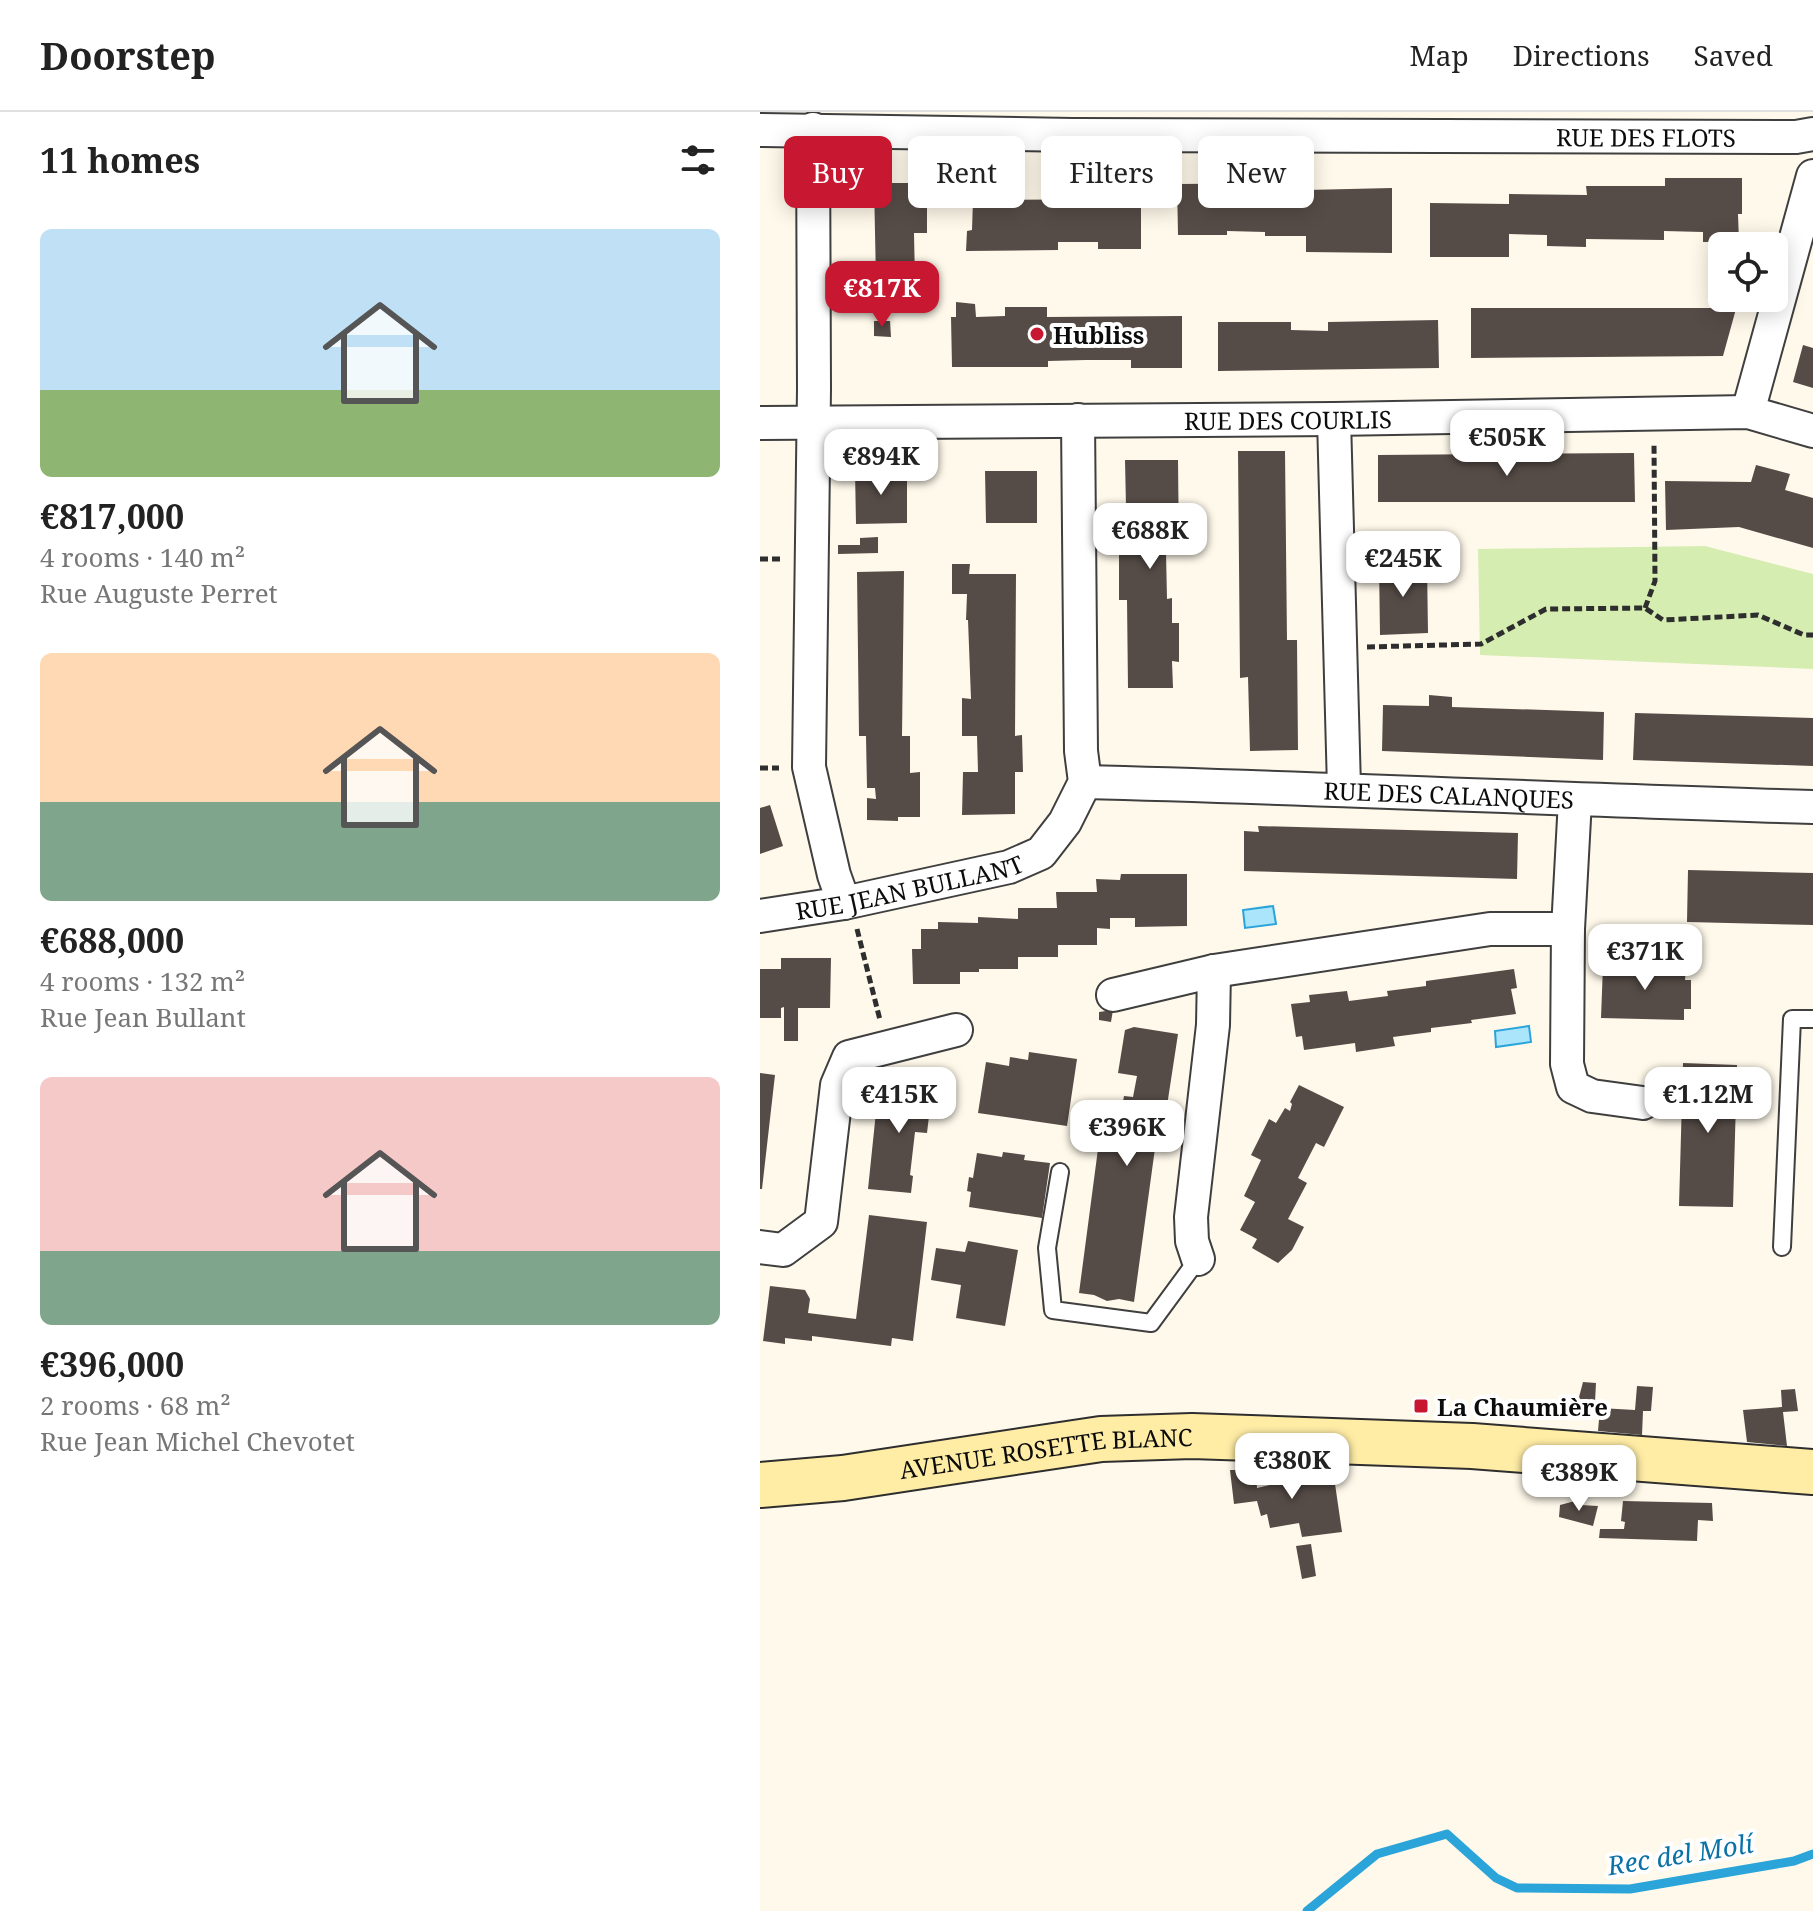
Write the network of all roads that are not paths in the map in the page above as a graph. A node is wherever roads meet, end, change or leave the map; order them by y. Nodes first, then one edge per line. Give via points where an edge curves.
1 (1073, 124) edge
2 (813, 129) junction
3 (760, 130) edge
4 (1813, 134) edge
5 (1813, 176) edge
6 (1748, 412) junction
7 (1334, 419) junction
8 (1078, 420) junction
9 (760, 423) edge
10 (813, 424) junction
11 (1813, 431) edge
12 (1085, 782) junction
13 (1344, 788) junction
14 (1575, 800) junction
15 (1813, 807) edge
16 (844, 903) junction
17 (760, 916) edge
18 (1568, 929) junction
19 (1214, 971) junction
20 (1113, 995) dead end
21 (1813, 1019) edge
22 (956, 1030) dead end
23 (1643, 1103) dead end
24 (1060, 1172) dead end
25 (760, 1247) edge
26 (1782, 1247) dead end
27 (1198, 1259) joint
28 (1813, 1472) edge
29 (760, 1485) edge

1 - 2 street, RUE DES FLOTS
1 - 4 street, RUE DES FLOTS
2 - 3 street, RUE DES FLOTS
2 - 10 street
5 - 6 street
6 - 7 street, RUE DES COURLIS
6 - 11 street, RUE DES COURLIS
7 - 8 street, RUE DES COURLIS
7 - 13 street
8 - 10 street, RUE DES COURLIS
8 - 12 street
9 - 10 street, RUE DES COURLIS
10 - 16 street via 809,767
12 - 13 street, RUE DES CALANQUES
12 - 16 street, RUE JEAN BULLANT via 1065,822 1041,853 1009,867
13 - 14 street, RUE DES CALANQUES
14 - 15 street, RUE DES CALANQUES
14 - 18 street
16 - 17 street, RUE JEAN BULLANT
18 - 19 street via 1490,929
18 - 23 street via 1567,1064 1573,1087 1592,1096
19 - 20 street
19 - 27 street via 1213,1025 1191,1217
21 - 26 lane via 1792,1019
22 - 25 street via 886,1038 849,1057 837,1085 821,1222 783,1250
24 - 27 lane via 1047,1248 1053,1310 1151,1323
28 - 29 main road, AVENUE ROSETTE BLANC via 1472,1446 1192,1436 1101,1439 843,1478

